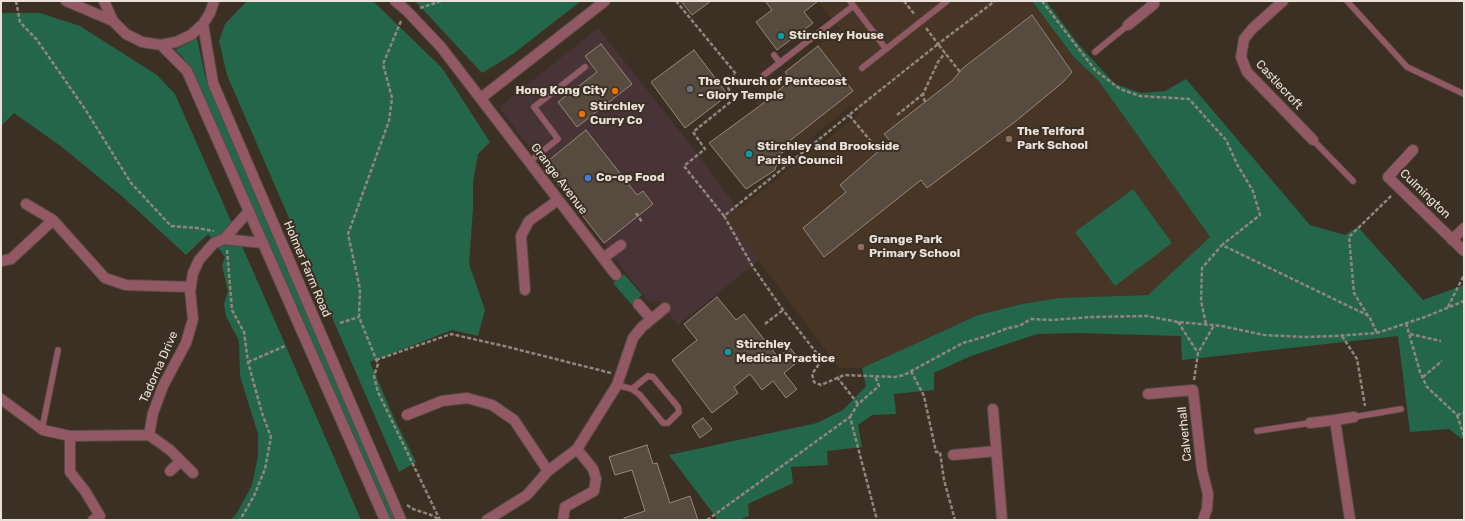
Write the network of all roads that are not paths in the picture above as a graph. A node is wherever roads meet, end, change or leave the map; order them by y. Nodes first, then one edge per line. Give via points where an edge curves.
1 (66, 1) edge
2 (104, 1) edge
3 (214, 1) edge
4 (395, 1) edge
5 (605, 1) edge
6 (947, 1) edge
7 (1283, 1) edge
8 (1347, 1) edge
9 (1155, 2) edge
10 (852, 4) edge
11 (113, 21) junction
12 (203, 24) junction
13 (1128, 25) joint
14 (160, 45) junction
15 (886, 49) junction
16 (1095, 52) dead end
17 (774, 55) dead end
18 (780, 63) junction
19 (585, 67) dead end
20 (862, 68) dead end
21 (764, 75) dead end
22 (1464, 93) edge
23 (480, 98) junction
24 (1313, 140) joint
25 (1413, 150) dead end
26 (529, 162) junction
27 (1353, 181) dead end
28 (558, 200) junction
29 (26, 204) dead end
30 (249, 211) junction
31 (53, 220) junction
32 (1464, 228) edge
33 (1452, 240) junction
34 (226, 243) junction
35 (263, 243) junction
36 (621, 245) dead end
37 (1464, 251) edge
38 (603, 258) junction
39 (1, 261) edge
40 (616, 275) dead end
41 (191, 287) junction
42 (525, 290) dead end
43 (638, 304) dead end
44 (665, 308) dead end
45 (651, 319) junction
46 (58, 350) dead end
47 (617, 385) junction
48 (632, 389) junction
49 (1148, 394) dead end
50 (1, 399) edge
51 (993, 409) dead end
52 (1400, 409) dead end
53 (407, 415) dead end
54 (1354, 417) joint
55 (1335, 420) junction
56 (1310, 423) joint
57 (42, 430) junction
58 (1257, 430) dead end
59 (149, 435) junction
60 (70, 436) junction
61 (577, 449) junction
62 (996, 451) junction
63 (953, 456) dead end
64 (182, 461) junction
65 (170, 471) dead end
66 (548, 471) junction
67 (193, 472) dead end
68 (93, 520) edge
69 (385, 520) edge
70 (401, 520) edge
71 (487, 520) edge
72 (563, 520) edge
73 (1002, 520) edge
74 (1203, 520) edge
75 (1350, 520) edge

1 - 11 street
2 - 11 street
3 - 12 street
4 - 23 street, Grange Avenue via 441,47
5 - 23 street
6 - 15 lane
7 - 24 street, Castlecroft via 1244,39 1241,57 1247,72
8 - 22 lane via 1407,67
9 - 13 street
10 - 15 lane
10 - 18 lane
11 - 14 street via 131,37
12 - 14 street via 191,35 176,42
12 - 70 street, Holmer Farm Road via 213,83
13 - 16 lane
14 - 30 street via 187,71
15 - 20 lane
17 - 18 lane
18 - 21 lane
19 - 26 lane via 534,107 558,139
23 - 26 street, Grange Avenue
24 - 27 lane, Castlecroft
25 - 33 street, Culmington via 1388,177
26 - 28 street, Grange Avenue
28 - 38 street, Grange Avenue
28 - 42 street via 529,221 521,236
29 - 31 street
30 - 34 street, Tadorna Drive
30 - 35 street
31 - 39 street via 11,259
31 - 41 street via 104,278 126,285
32 - 33 street
33 - 37 street, Culmington
34 - 35 street
34 - 41 street, Tadorna Drive via 214,243 199,260 193,273
35 - 69 street
36 - 38 street
38 - 40 street, Grange Avenue
41 - 59 street, Tadorna Drive via 193,319 186,343 163,386 153,413
43 - 45 street
44 - 45 street
45 - 47 street via 633,338
46 - 57 lane
47 - 48 lane
47 - 61 street
48 - 48 lane via 647,402 663,423 668,423 679,412 678,406 653,377 648,376
49 - 74 street, Calverhall via 1193,390 1202,470 1208,494
50 - 57 street
51 - 62 street
52 - 54 lane
53 - 66 street via 442,401 467,398 492,405 514,420
54 - 55 street
55 - 56 street
55 - 75 street
56 - 58 lane
57 - 60 street
59 - 60 street
59 - 64 street
60 - 68 street via 70,472 100,516
61 - 66 street
61 - 72 street via 593,469 596,479 594,491 565,507
62 - 63 street
62 - 73 street
64 - 65 street
64 - 67 street
66 - 71 street via 527,494

